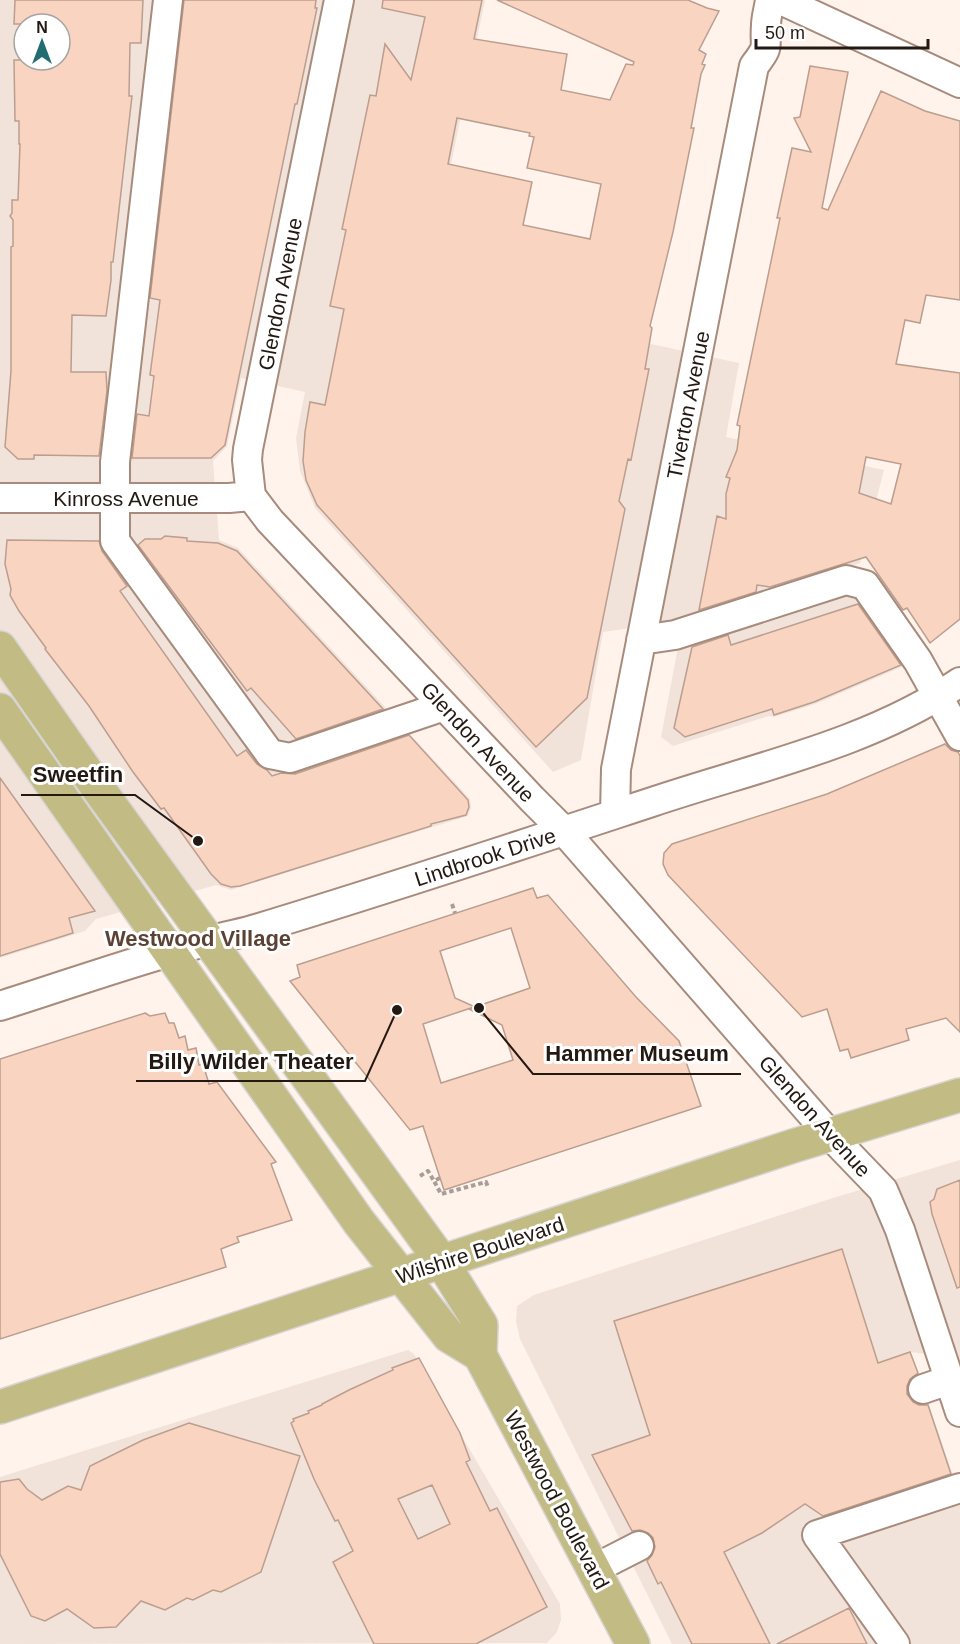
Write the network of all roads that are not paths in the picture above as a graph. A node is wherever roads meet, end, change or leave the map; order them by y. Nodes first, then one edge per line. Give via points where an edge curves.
1 (168, 0) edge
2 (339, 0) edge
3 (770, 0) edge
4 (781, 0) edge
5 (960, 82) edge
6 (251, 496) junction
7 (0, 498) edge
8 (115, 499) junction
9 (641, 640) junction
10 (0, 648) edge
11 (949, 689) edge
12 (444, 706) junction
13 (0, 710) edge
14 (960, 736) edge
15 (615, 814) junction
16 (565, 832) junction
17 (209, 941) junction
18 (170, 953) junction
19 (0, 1006) edge
20 (960, 1095) edge
21 (831, 1136) junction
22 (442, 1262) junction
23 (400, 1276) junction
24 (480, 1355) junction
25 (950, 1361) edge
26 (923, 1389) dead end
27 (0, 1407) edge
28 (960, 1412) edge
29 (960, 1488) edge
30 (639, 1546) dead end
31 (594, 1569) junction
32 (631, 1644) edge
33 (895, 1644) edge

1 - 8 street via 115,462
2 - 6 street, Glendon Avenue via 248,449
3 - 9 street, Tiverton Avenue via 765,26 768,43 754,66
4 - 5 street
6 - 8 street, Kinross Avenue
6 - 12 street, Glendon Avenue
7 - 8 street, Kinross Avenue
8 - 12 street via 115,541 270,754 290,758
9 - 11 street via 675,635 846,580 865,585 918,661
9 - 15 street, Tiverton Avenue via 615,769
10 - 17 main road, Westwood Boulevard
11 - 14 street
11 - 15 street, Lindbrook Drive via 869,730
12 - 16 street, Glendon Avenue
13 - 18 main road
15 - 16 street, Lindbrook Drive
16 - 17 street, Lindbrook Drive
16 - 21 street, Glendon Avenue
17 - 18 street, Lindbrook Drive
17 - 22 main road, Westwood Boulevard
18 - 19 street, Lindbrook Drive
18 - 23 main road
20 - 21 main road, Wilshire Boulevard
21 - 22 main road, Wilshire Boulevard
21 - 25 street, Glendon Avenue via 883,1190
22 - 23 main road, Wilshire Boulevard
22 - 24 main road, Westwood Boulevard via 481,1325
23 - 24 main road via 449,1336
23 - 27 main road, Wilshire Boulevard
24 - 31 main road, Westwood Boulevard
25 - 26 street
25 - 28 street, Glendon Avenue
29 - 33 street via 817,1535
30 - 31 street
31 - 32 main road, Westwood Boulevard

